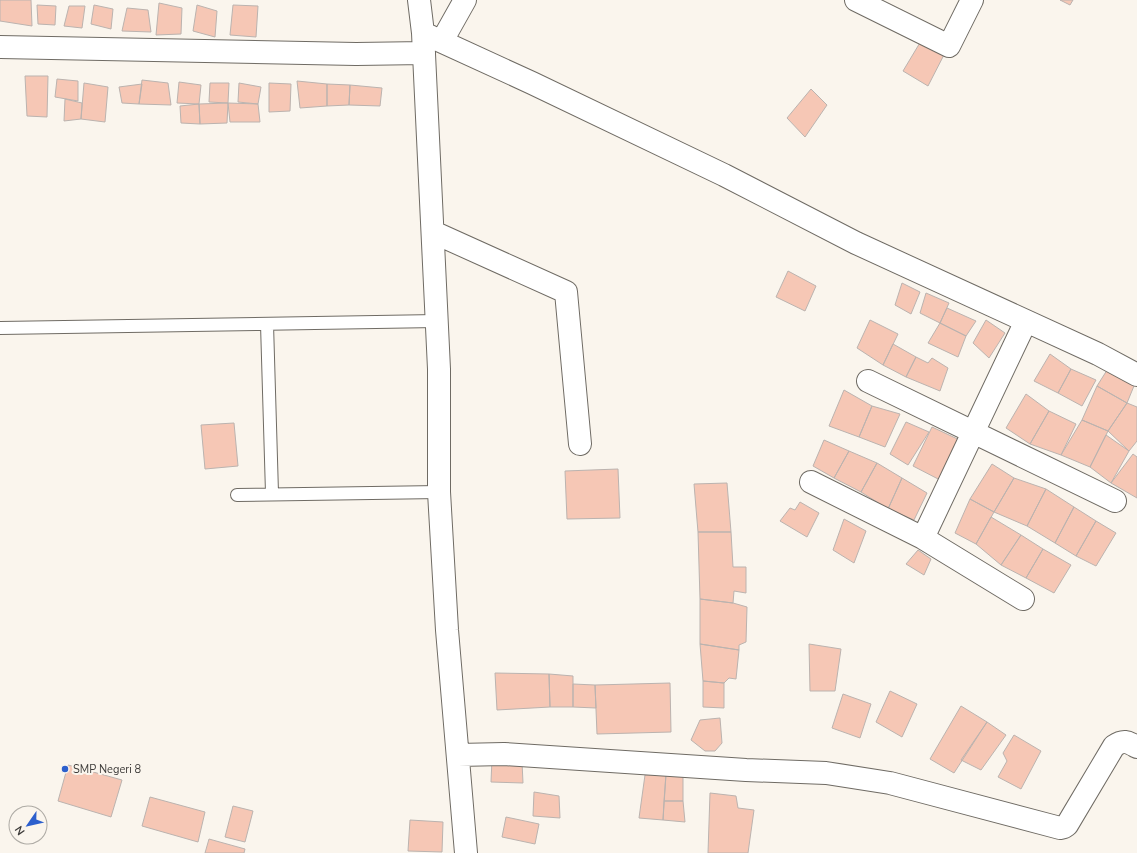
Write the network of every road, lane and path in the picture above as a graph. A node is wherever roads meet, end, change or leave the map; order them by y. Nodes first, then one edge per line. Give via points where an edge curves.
1 (419, 0) edge
2 (466, 0) edge
3 (856, 0) edge
4 (972, 0) edge
5 (430, 42) junction
6 (0, 47) edge
7 (433, 232) junction
8 (1026, 321) junction
9 (437, 322) junction
10 (267, 324) junction
11 (0, 328) edge
12 (1137, 375) edge
13 (868, 381) dead end
14 (973, 432) junction
15 (580, 444) dead end
16 (811, 482) dead end
17 (439, 492) junction
18 (272, 493) junction
19 (237, 495) dead end
20 (1115, 501) dead end
21 (924, 538) junction
22 (1023, 599) dead end
23 (1137, 746) edge
24 (458, 755) junction
25 (466, 853) edge

1 - 5 street
2 - 5 street
3 - 4 street via 949,46
5 - 6 street via 356,54
5 - 7 street
5 - 8 street via 532,82 724,175 856,243
7 - 9 street
7 - 15 street via 566,292
8 - 12 street
8 - 14 street
9 - 10 lane
9 - 17 street
10 - 11 lane
10 - 18 lane
13 - 14 street
14 - 20 street
14 - 21 street
16 - 21 street
17 - 18 lane
17 - 24 street
18 - 19 lane
21 - 22 street
23 - 24 street via 1127,742 1114,746 1067,825 1060,828 890,783 826,773 504,754
24 - 25 street

